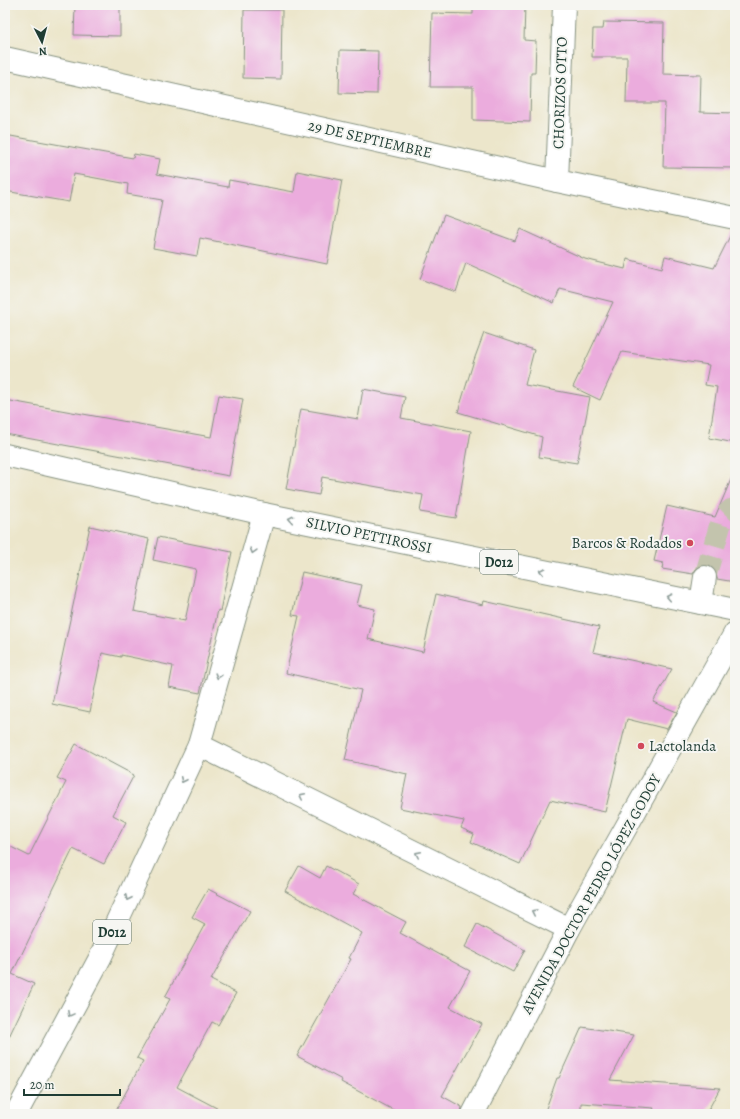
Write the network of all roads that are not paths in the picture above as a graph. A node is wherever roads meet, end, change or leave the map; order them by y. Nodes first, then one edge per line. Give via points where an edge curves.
1 (564, 5) edge
2 (5, 58) edge
3 (557, 181) junction
4 (735, 218) edge
5 (5, 455) edge
6 (264, 514) junction
7 (705, 577) tunnel mouth
8 (701, 604) junction
9 (735, 610) edge
10 (735, 633) edge
11 (199, 745) junction
12 (569, 929) junction
13 (16, 1114) edge
14 (473, 1114) edge

1 - 3 street, CHORIZOS OTTO
2 - 3 street, 29 DE SEPTIEMBRE
3 - 4 street, 29 DE SEPTIEMBRE
5 - 6 street, SILVIO PETTIROSSI
8 -> 6 street, SILVIO PETTIROSSI / D012
6 -> 11 street, D012
7 - 8 street
8 - 9 street, SILVIO PETTIROSSI / D012
10 - 12 street, AVENIDA DOCTOR PEDRO LÓPEZ GODOY
12 -> 11 street
11 -> 13 street, D012 via 100,958
12 - 14 street, AVENIDA DOCTOR PEDRO LÓPEZ GODOY

